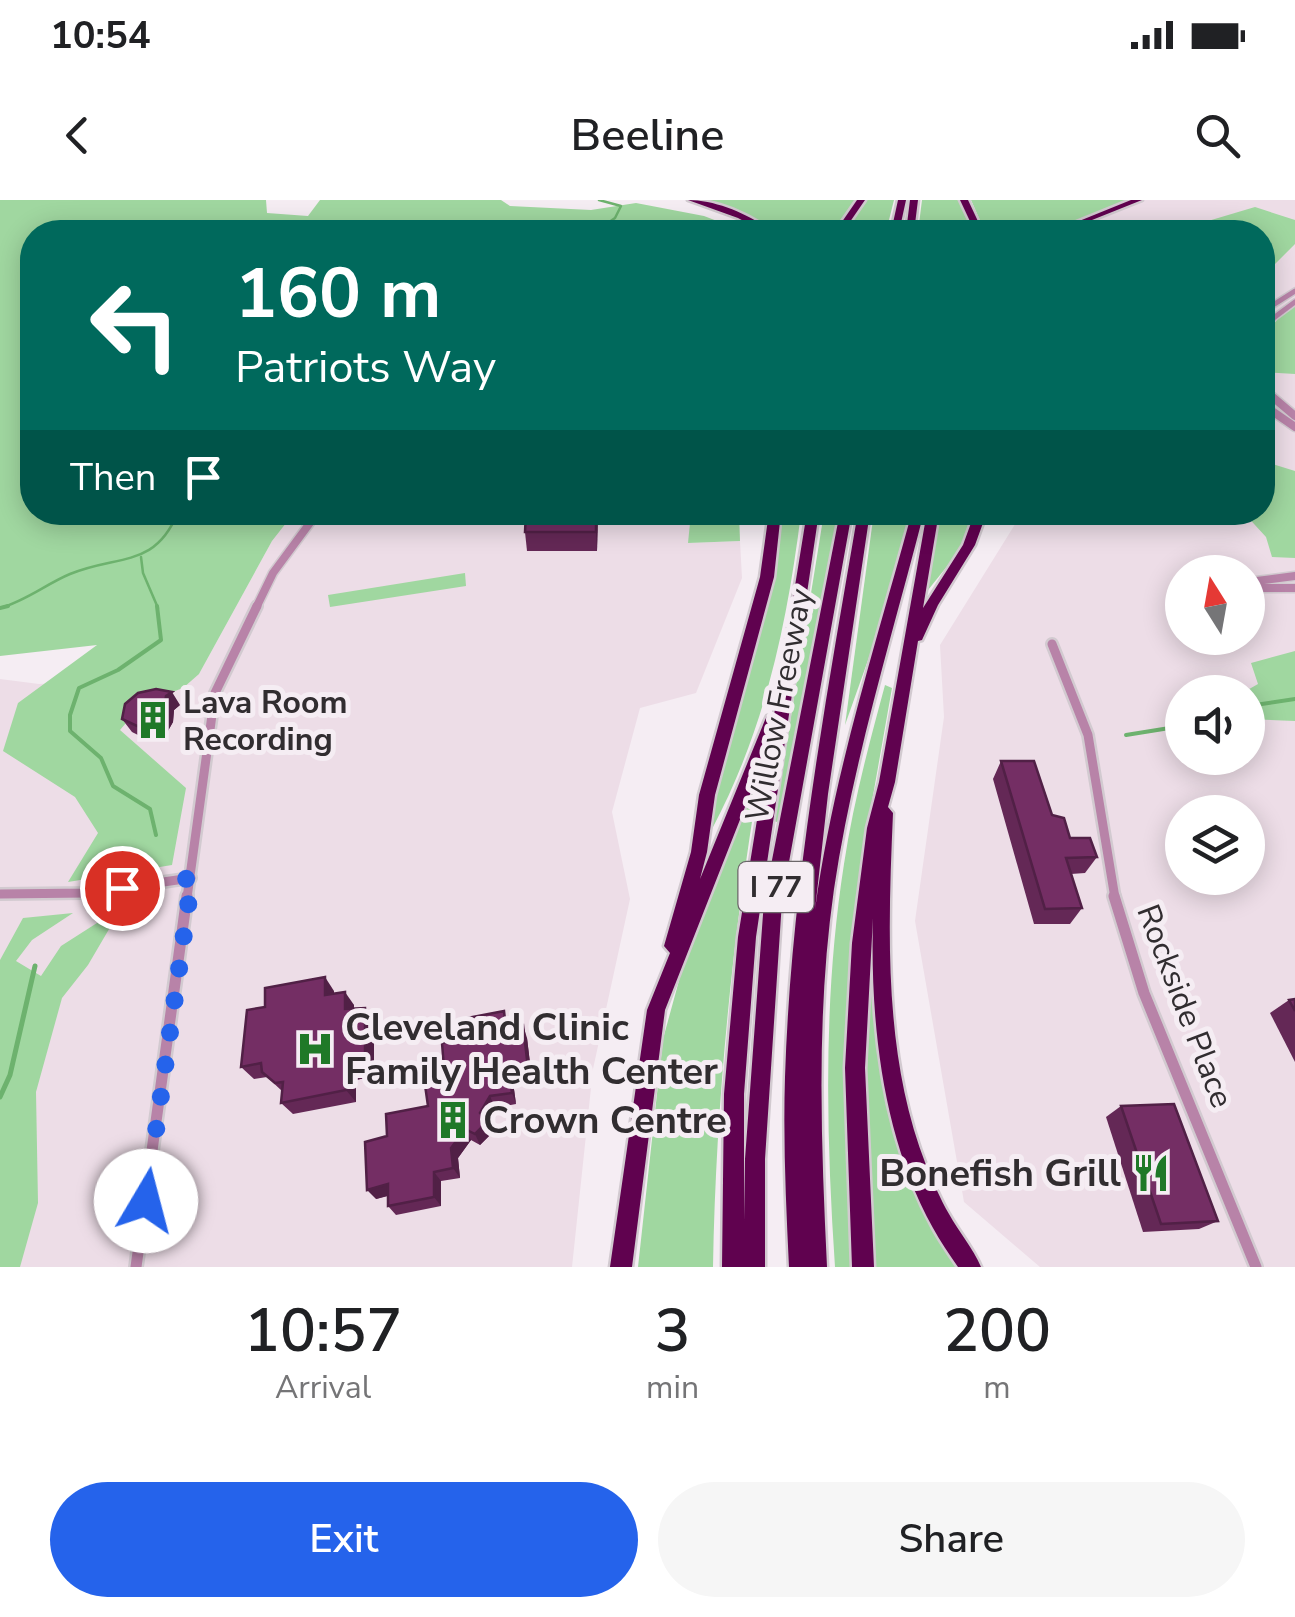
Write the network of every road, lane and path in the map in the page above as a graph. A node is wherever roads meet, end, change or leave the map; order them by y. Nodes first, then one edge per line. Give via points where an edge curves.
1 (692, 200) edge
2 (1138, 200) edge
3 (748, 220) edge
4 (1087, 220) edge
5 (1275, 399) edge
6 (1295, 416) edge
7 (308, 525) edge
8 (773, 525) edge
9 (811, 525) edge
10 (844, 525) edge
11 (862, 525) edge
12 (915, 525) edge
13 (931, 525) edge
14 (976, 525) edge
15 (1295, 576) edge
16 (1265, 580) edge
17 (1265, 588) edge
18 (1295, 588) edge
19 (1052, 644) dead end
20 (790, 654) junction
21 (906, 669) junction
22 (886, 782) junction
23 (192, 878) junction
24 (0, 894) edge
25 (656, 1010) junction
26 (136, 1267) edge
27 (621, 1267) edge
28 (733, 1267) edge
29 (754, 1267) edge
30 (800, 1267) edge
31 (816, 1267) edge
32 (863, 1267) edge
33 (970, 1267) edge
34 (1256, 1267) edge

1 - 3 highway
2 - 4 highway
5 - 6 street
7 - 23 street via 273,573 215,693
8 - 25 highway via 767,577
9 - 20 highway
10 - 29 highway, Willow Freeway / I 77 via 773,901 754,1159
11 - 30 highway, Willow Freeway / I 77 via 802,943 795,1130
12 - 31 highway via 844,796 826,892 812,1077
13 - 21 highway
14 - 21 highway via 926,612
15 - 16 street
17 - 18 street
19 - 34 street, Rockside Place via 1088,735 1112,888 1144,993
20 - 25 highway via 766,741
20 - 28 highway via 746,937 734,1094
21 - 22 highway
22 - 32 highway via 870,860 857,1004
22 - 33 highway via 879,915 886,1026 914,1156
23 - 24 street via 87,893
23 - 26 street
25 - 27 highway

